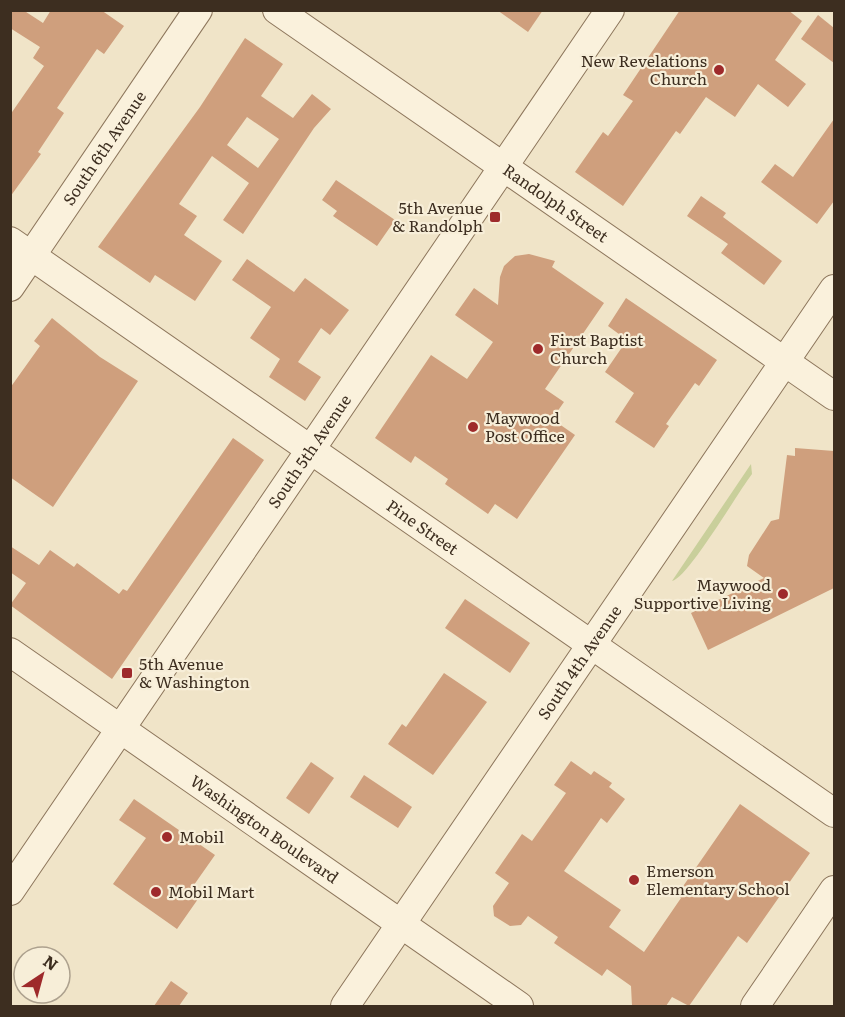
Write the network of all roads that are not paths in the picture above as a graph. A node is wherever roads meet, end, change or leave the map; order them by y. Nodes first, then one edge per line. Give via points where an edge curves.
1 (198, 10) edge
2 (278, 10) edge
3 (609, 10) edge
4 (503, 167) junction
5 (21, 248) edge
6 (10, 286) edge
7 (834, 289) edge
8 (785, 362) junction
9 (834, 396) edge
10 (311, 449) junction
11 (592, 645) junction
12 (10, 652) edge
13 (121, 729) junction
14 (834, 813) edge
15 (834, 890) edge
16 (10, 891) edge
17 (400, 925) junction
18 (345, 1006) edge
19 (519, 1006) edge
20 (755, 1006) edge

1 - 5 street, South 6th Avenue
2 - 4 street, Randolph Street
3 - 4 street, South 5th Avenue
4 - 8 street, Randolph Street
4 - 10 street, South 5th Avenue
5 - 6 street, South 6th Avenue
5 - 10 street, Pine Street
7 - 8 street, South 4th Avenue
8 - 9 street, Randolph Street
8 - 11 street, South 4th Avenue
10 - 11 street, Pine Street
10 - 13 street, South 5th Avenue
11 - 14 street, Pine Street
11 - 17 street, South 4th Avenue
12 - 13 street, Washington Boulevard
13 - 16 street, South 5th Avenue
13 - 17 street, Washington Boulevard
15 - 20 street
17 - 18 street, South 4th Avenue
17 - 19 street, Washington Boulevard

